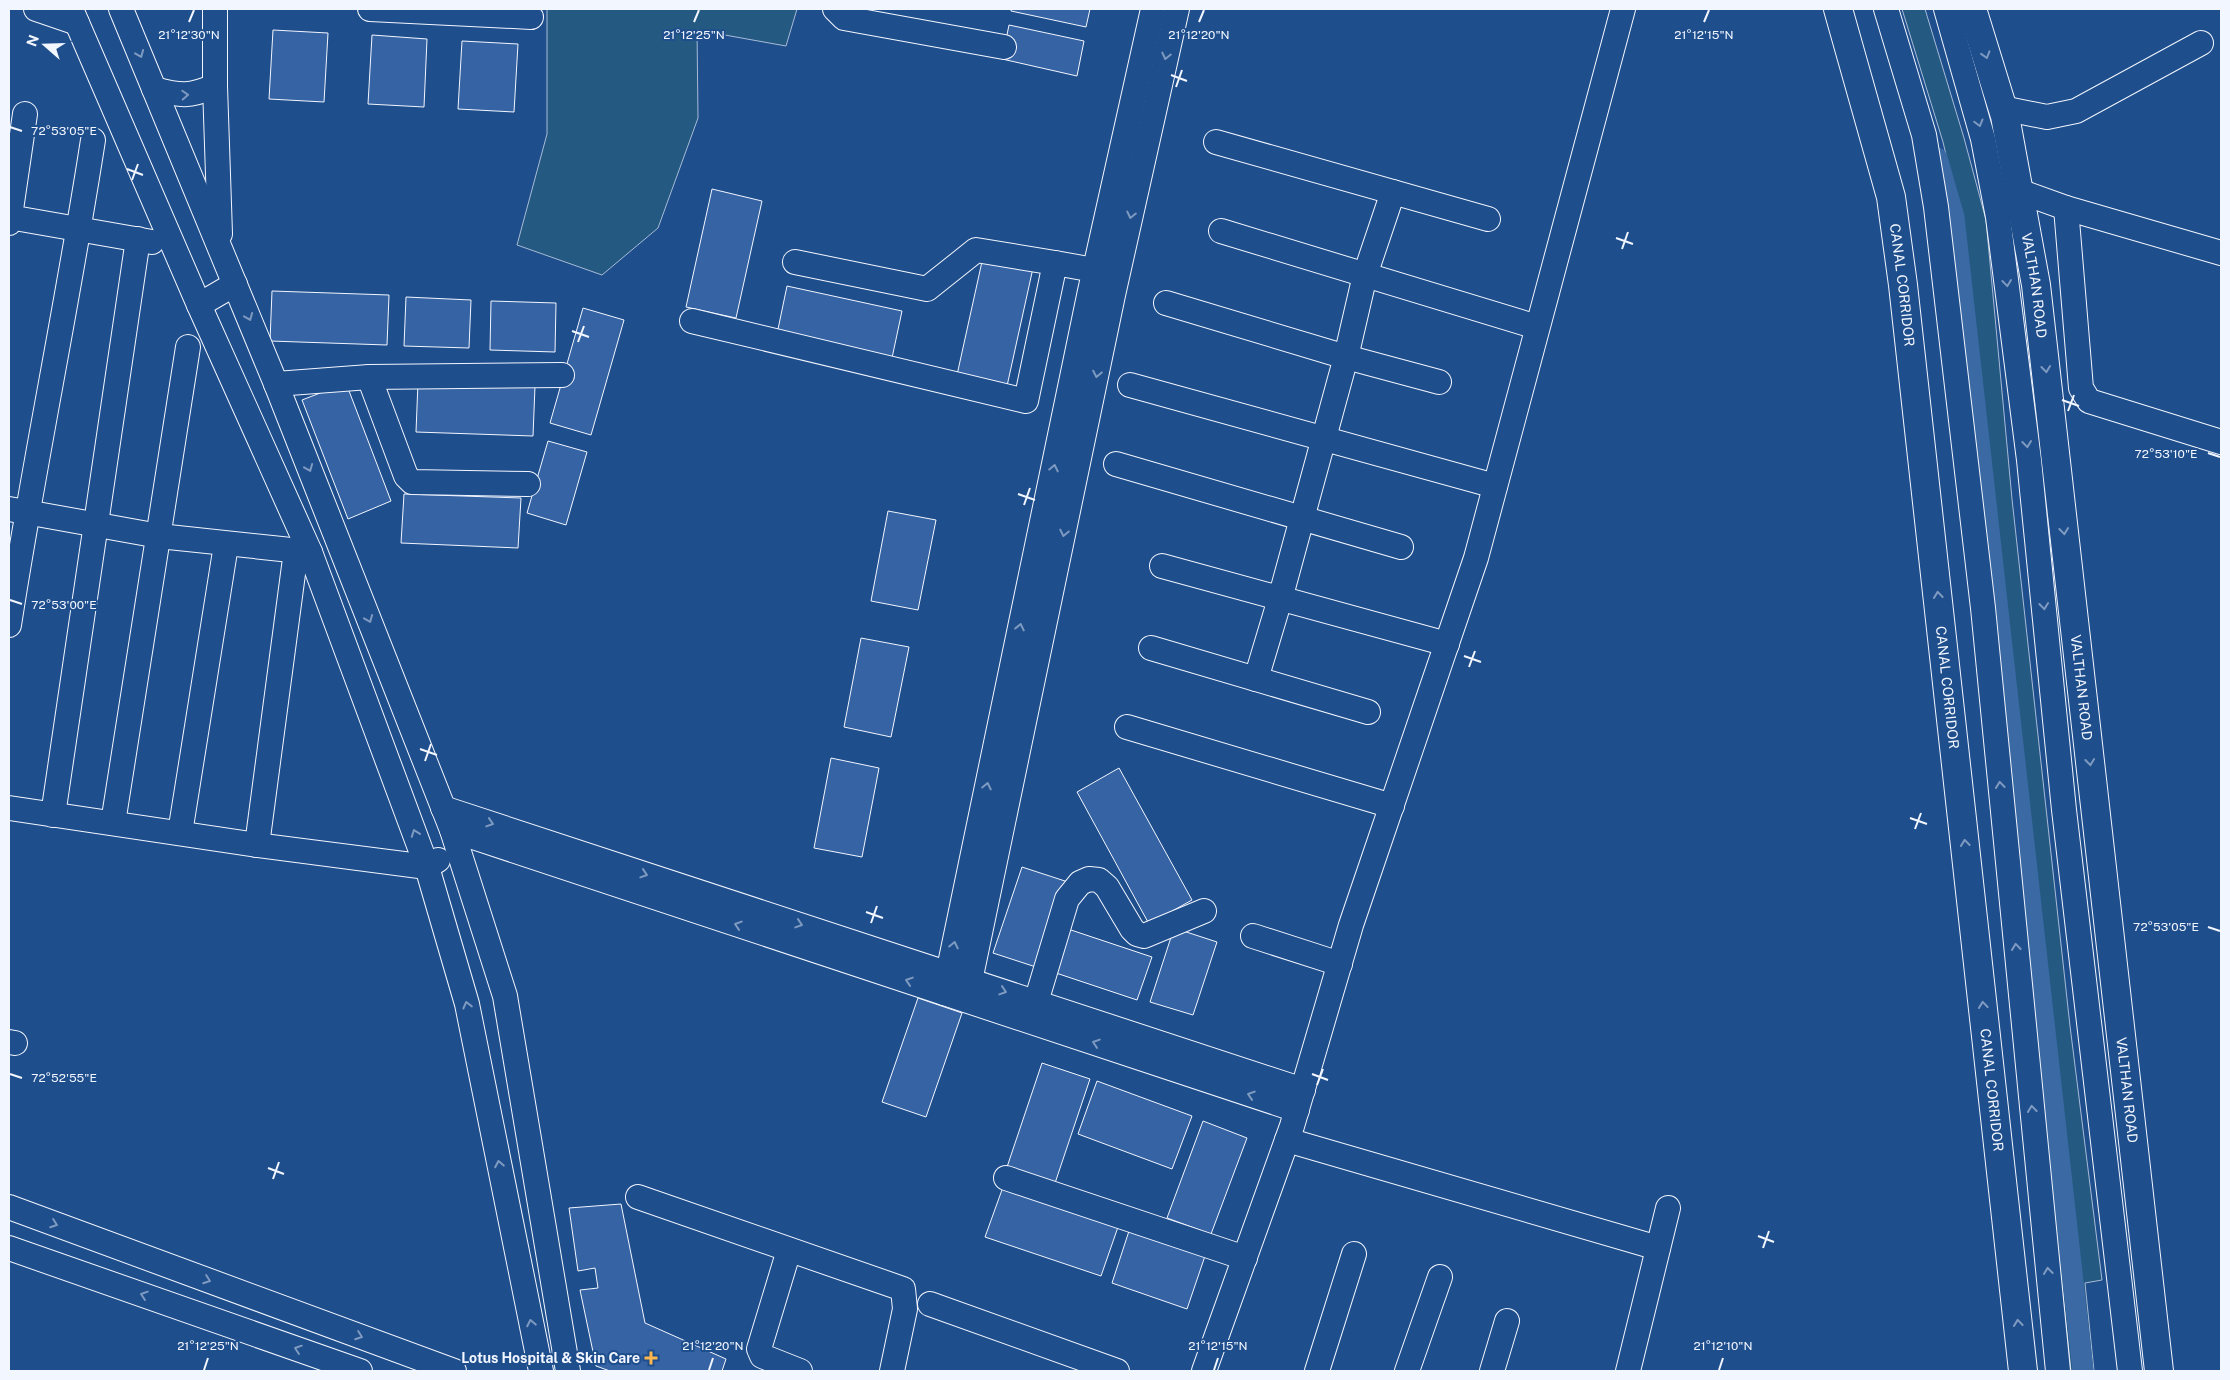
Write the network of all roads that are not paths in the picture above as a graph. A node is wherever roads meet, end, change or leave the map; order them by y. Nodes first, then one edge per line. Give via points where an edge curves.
1 (36, 9) edge
2 (121, 9) edge
3 (215, 9) edge
4 (370, 9) edge
5 (835, 9) edge
6 (1153, 9) edge
7 (1177, 9) edge
8 (1624, 9) edge
9 (1838, 9) edge
10 (1886, 9) edge
11 (1946, 9) edge
12 (1972, 9) edge
13 (74, 16) edge
14 (531, 17) dead end
15 (2201, 43) dead end
16 (1004, 47) dead end
17 (214, 86) junction
18 (154, 89) junction
19 (2002, 108) junction
20 (25, 114) dead end
21 (93, 140) dead end
22 (1216, 142) dead end
23 (2019, 191) junction
24 (1393, 192) junction
25 (2066, 208) junction
26 (9, 219) edge
27 (1488, 219) dead end
28 (80, 228) junction
29 (1221, 231) dead end
30 (138, 239) junction
31 (173, 246) junction
32 (221, 252) junction
33 (2221, 253) edge
34 (795, 262) dead end
35 (1054, 263) junction
36 (1094, 270) junction
37 (1365, 275) junction
38 (235, 284) junction
39 (1166, 303) dead end
40 (199, 305) junction
41 (692, 321) dead end
42 (1537, 328) junction
43 (188, 347) dead end
44 (1346, 357) junction
45 (562, 375) dead end
46 (369, 377) junction
47 (1439, 382) dead end
48 (276, 384) junction
49 (1130, 385) dead end
50 (1324, 438) junction
51 (2221, 442) edge
52 (1116, 464) dead end
53 (528, 484) dead end
54 (1495, 486) junction
55 (17, 510) edge
56 (1302, 520) junction
57 (96, 526) junction
58 (159, 536) junction
59 (226, 545) junction
60 (1401, 547) dead end
61 (303, 552) junction
62 (1162, 566) dead end
63 (1280, 599) junction
64 (9, 625) edge
65 (1447, 644) junction
66 (1151, 648) dead end
67 (1256, 679) junction
68 (1368, 712) dead end
69 (1127, 727) dead end
70 (1392, 806) junction
71 (9, 808) edge
72 (53, 815) junction
73 (113, 823) junction
74 (451, 828) junction
75 (180, 833) junction
76 (257, 845) junction
77 (428, 867) junction
78 (1204, 911) dead end
79 (1253, 936) dead end
80 (1340, 964) junction
81 (957, 986) junction
82 (1036, 1002) junction
83 (1300, 1100) junction
84 (1287, 1140) junction
85 (1006, 1178) dead end
86 (638, 1197) dead end
87 (9, 1207) edge
88 (1668, 1208) dead end
89 (9, 1248) edge
90 (1658, 1248) junction
91 (789, 1250) junction
92 (1354, 1254) dead end
93 (1245, 1258) junction
94 (1440, 1277) dead end
95 (930, 1304) dead end
96 (1507, 1321) dead end
97 (1065, 1363) edge
98 (356, 1371) edge
99 (454, 1371) edge
100 (541, 1371) edge
101 (568, 1371) edge
102 (800, 1371) edge
103 (892, 1371) edge
104 (1117, 1371) edge
105 (1204, 1371) edge
106 (1317, 1371) edge
107 (1407, 1371) edge
108 (1492, 1371) edge
109 (1628, 1371) edge
110 (2023, 1371) edge
111 (2058, 1371) edge
112 (2130, 1371) edge
113 (2159, 1371) edge

1 - 13 street
2 -> 18 street
3 - 17 street
4 - 14 street
5 - 16 street via 844,18
6 - 36 street
7 -> 81 street
8 - 42 street
110 -> 9 main road, CANAL CORRIDOR via 1903,285 1891,197
111 -> 10 street via 1983,608 1938,226 1924,135
11 -> 112 street via 1983,139 1998,217 2029,460 2064,810
12 -> 19 main road, VALTHAN ROAD
13 - 31 street
15 - 19 street via 2076,111 2047,117
18 -> 17 street via 186,96
17 - 32 street
18 - 32 street
19 - 23 main road, VALTHAN ROAD
20 - 26 street
21 - 28 street
22 - 24 street
23 - 25 street
23 -> 113 main road, VALTHAN ROAD via 2036,285
24 - 27 street
24 - 37 street
25 - 33 street
25 - 51 street via 2081,388 2090,401
26 - 28 street
28 - 30 street
28 - 55 street
29 - 37 street
30 - 31 street
30 - 57 street
31 - 40 street
32 - 38 street
34 - 35 street via 927,289 976,250
35 - 36 street
35 - 41 street via 1026,402
81 -> 36 street
37 - 42 street
37 - 44 street
38 - 40 street
38 -> 48 street
39 - 44 street
40 - 61 street
42 - 54 street
43 - 58 street
44 - 47 street
44 - 50 street
45 - 46 street
46 - 48 street
46 - 53 street via 409,480 416,483
48 -> 74 street
49 - 50 street
50 - 54 street
50 - 56 street
52 - 56 street
54 - 65 street via 1476,558
55 - 57 street
55 - 64 street
56 - 60 street
56 - 63 street
57 - 58 street
57 - 72 street
58 - 59 street
58 - 73 street
59 - 61 street
59 - 75 street
61 - 76 street
77 -> 61 street
62 - 63 street
63 - 65 street
63 - 67 street
65 - 70 street
66 - 67 street
67 - 68 street
69 - 70 street
70 - 80 street
71 - 72 street
72 - 73 street
73 - 75 street
74 - 77 street
74 - 81 street
74 - 101 street via 505,996
75 - 76 street
76 - 77 street
100 -> 77 street via 467,1004
78 - 82 street via 1144,936 1132,929 1107,887 1099,880 1089,879 1080,883 1067,899
79 - 80 street
80 - 83 street
81 -> 82 street
83 -> 81 street
82 - 83 street
83 - 84 street
84 - 90 street
84 - 93 street
85 - 93 street
86 - 91 street
87 -> 99 street
88 - 90 street
98 -> 89 street
90 - 109 street
91 - 102 street via 759,1348 762,1356
91 - 103 street via 903,1289 905,1309
92 - 106 street
93 - 105 street
94 - 107 street
95 - 97 street
96 - 108 street
97 - 104 street

